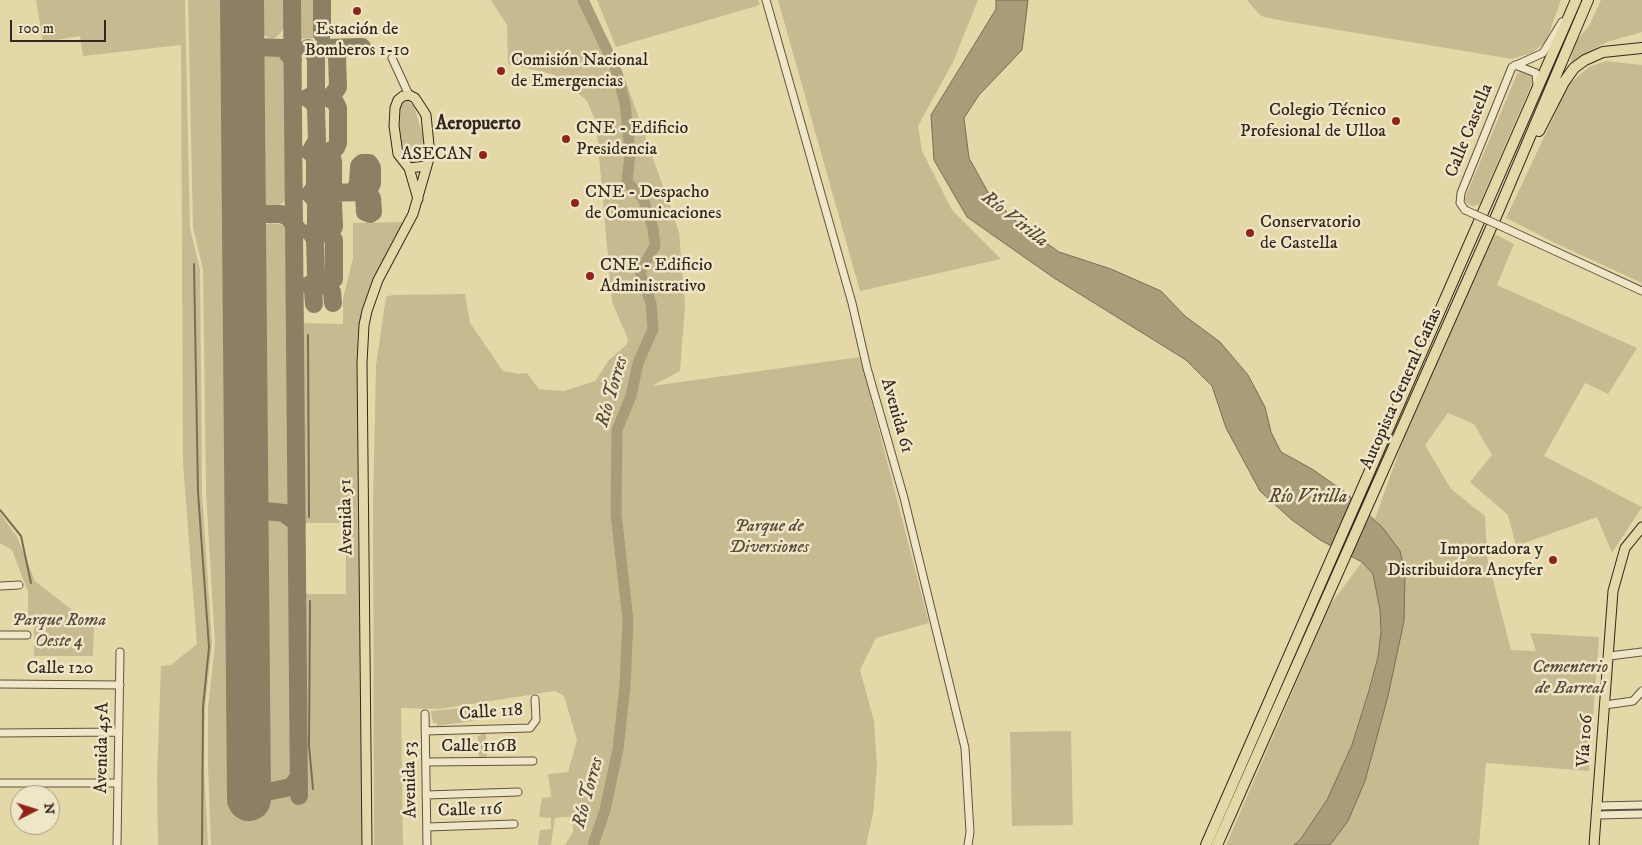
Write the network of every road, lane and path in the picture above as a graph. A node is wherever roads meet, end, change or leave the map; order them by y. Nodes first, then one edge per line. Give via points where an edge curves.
1 (766, 0) edge
2 (1575, 0) edge
3 (1588, 0) edge
4 (1642, 48) edge
5 (392, 58) dead end
6 (1515, 64) junction
7 (409, 95) junction
8 (1530, 108) junction
9 (426, 166) junction
10 (409, 168) junction
11 (418, 200) junction
12 (1498, 212) junction
13 (1642, 291) edge
14 (1378, 470) junction
15 (1642, 527) edge
16 (19, 585) dead end
17 (0, 586) edge
18 (1315, 612) junction
19 (0, 635) edge
20 (28, 635) dead end
21 (120, 652) dead end
22 (1642, 652) edge
23 (1609, 656) junction
24 (0, 684) edge
25 (120, 685) junction
26 (1642, 691) edge
27 (536, 699) dead end
28 (1605, 705) junction
29 (425, 714) dead end
30 (425, 731) junction
31 (119, 732) junction
32 (0, 733) edge
33 (533, 761) dead end
34 (426, 762) junction
35 (0, 783) edge
36 (118, 783) junction
37 (518, 792) dead end
38 (426, 795) junction
39 (1642, 805) edge
40 (1597, 810) junction
41 (1642, 814) edge
42 (514, 824) dead end
43 (427, 827) junction
44 (117, 845) edge
45 (367, 845) edge
46 (427, 845) edge
47 (968, 845) edge
48 (1206, 845) edge
49 (1217, 845) edge
50 (1594, 845) edge

1 - 47 street, Avenida 61 via 904,498 965,748
2 - 6 street via 1543,53
2 - 8 highway, Autopista General Cañas
3 - 12 highway, Autopista General Cañas
4 - 12 highway via 1608,51 1590,57 1574,68 1559,90
5 - 7 street, Avenida 51
6 - 8 street via 1537,75
6 - 13 street, Calle Castella, bridge via 1461,193 1460,203 1465,210
7 - 9 main road, Avenida 51 via 422,106 429,126 430,155
7 - 10 main road via 398,100 394,126 398,154
8 - 14 highway, Autopista General Cañas
9 - 10 main road
9 - 11 main road, Avenida 51
10 - 11 main road
11 - 45 main road, Avenida 51 via 371,297 363,343
12 - 14 highway, Autopista General Cañas
14 - 18 highway, Autopista General Cañas
15 - 23 main road, Vía 106 via 1625,548 1618,569 1613,591
16 - 17 street
18 - 48 highway, Autopista General Cañas
18 - 49 highway, Autopista General Cañas
19 - 20 street
21 - 25 street, Avenida 45A
22 - 23 street
23 - 28 main road, Vía 106
24 - 25 street, Calle 120
25 - 31 street, Avenida 45A
26 - 28 street via 1633,701
27 - 30 street, Calle 118 via 536,720 530,728
28 - 40 main road, Vía 106
29 - 30 street, Avenida 53
30 - 34 street, Avenida 53
31 - 32 street
31 - 36 street, Avenida 45A
33 - 34 street, Calle 116B
34 - 38 street, Avenida 53
35 - 36 street
36 - 44 street, Avenida 45A
37 - 38 street
38 - 43 street, Avenida 53
39 - 40 street
40 - 41 street
40 - 50 main road, Vía 106
42 - 43 street, Calle 116
43 - 46 street, Avenida 53

